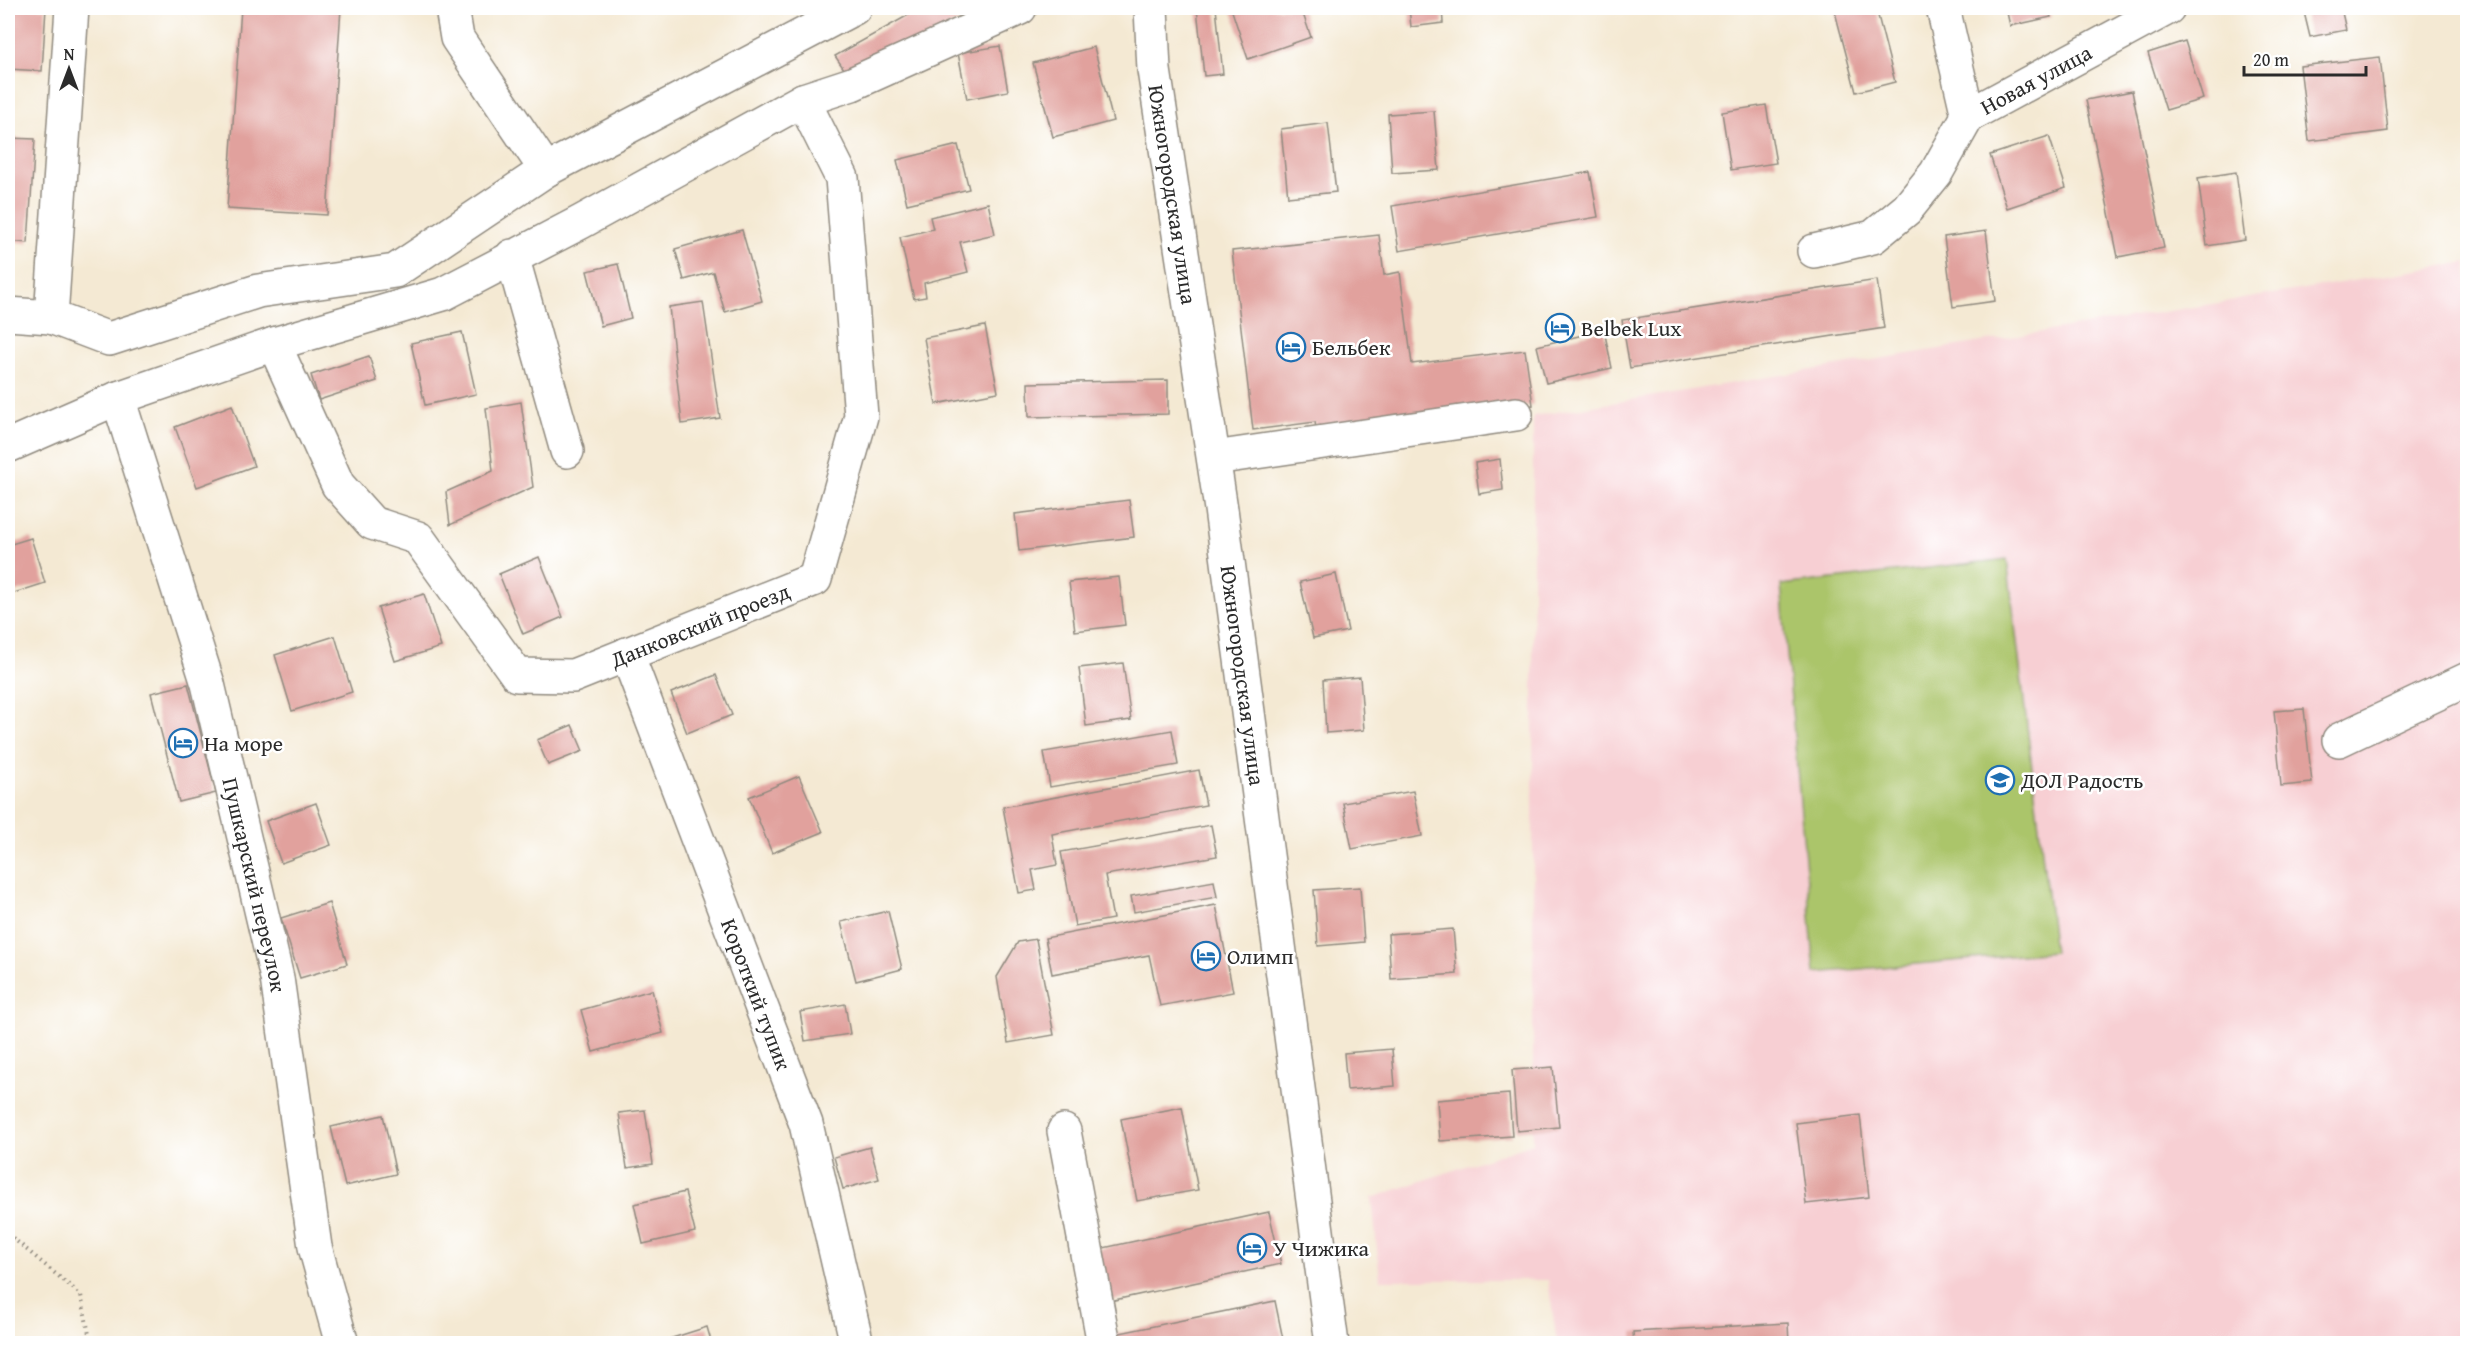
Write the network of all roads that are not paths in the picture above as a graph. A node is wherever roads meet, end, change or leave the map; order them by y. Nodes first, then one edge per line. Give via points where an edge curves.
1 (72, 8) edge
2 (452, 8) edge
3 (854, 8) edge
4 (1020, 8) edge
5 (1151, 8) edge
6 (1943, 8) edge
7 (2168, 8) edge
8 (803, 100) junction
9 (1968, 116) junction
10 (546, 170) junction
11 (1814, 251) dead end
12 (512, 256) junction
13 (8, 314) edge
14 (51, 317) junction
15 (274, 344) junction
16 (118, 398) junction
17 (1516, 414) dead end
18 (8, 446) edge
19 (567, 451) dead end
20 (1214, 458) junction
21 (627, 654) junction
22 (2468, 679) edge
23 (2339, 740) dead end
24 (1064, 1131) dead end
25 (342, 1344) edge
26 (857, 1344) edge
27 (1104, 1344) edge
28 (1332, 1344) edge

1 - 14 street
2 - 10 street via 457,38
3 - 10 street
4 - 8 street via 852,84
5 - 20 street, Южногородская улица via 1154,70
6 - 9 street, Новая улица
7 - 9 street, Новая улица
8 - 12 street
8 - 21 street, Данковский проезд via 842,178 861,416 815,579
9 - 11 street via 1936,173 1907,209 1873,237
10 - 14 street via 394,271 258,291 109,339
12 - 15 street via 443,294
12 - 19 street
13 - 14 street
15 - 16 street
15 - 21 street, Данковский проезд via 338,485 372,523 418,538 517,675 573,676
16 - 18 street
16 - 25 street, Пушкарский переулок via 208,684 277,978 315,1247
17 - 20 street
20 - 28 street, Южногородская улица
21 - 26 street, Короткий тупик via 806,1124
22 - 23 street
24 - 27 street

